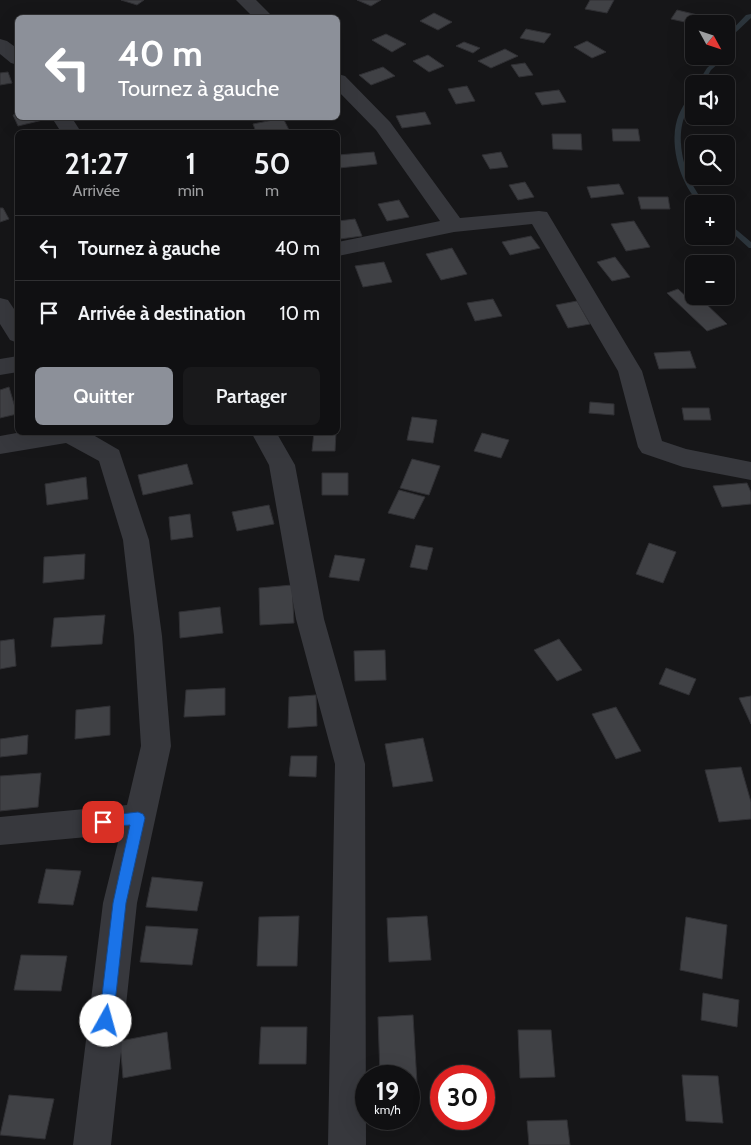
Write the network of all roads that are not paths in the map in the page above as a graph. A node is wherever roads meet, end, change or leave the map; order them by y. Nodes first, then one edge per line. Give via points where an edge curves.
1 (245, 0) edge
2 (262, 15) edge
3 (0, 45) edge
4 (15, 57) edge
5 (340, 82) edge
6 (454, 226) junction
7 (340, 249) edge
8 (0, 305) edge
9 (15, 330) edge
10 (15, 364) edge
11 (0, 367) edge
12 (56, 435) edge
13 (71, 435) edge
14 (264, 435) edge
15 (0, 445) edge
16 (751, 471) edge
17 (138, 818) junction
18 (0, 830) edge
19 (92, 1145) edge
20 (347, 1145) edge

1 - 2 street
3 - 4 street
5 - 6 street via 382,126
6 - 7 street
6 - 16 street via 538,217 630,371 651,447 684,458
8 - 9 street
10 - 11 street
12 - 15 street
13 - 17 street via 110,456 136,540 148,636 156,746
14 - 20 street via 282,465 310,619 350,764
17 - 18 street
17 - 19 street via 120,903

